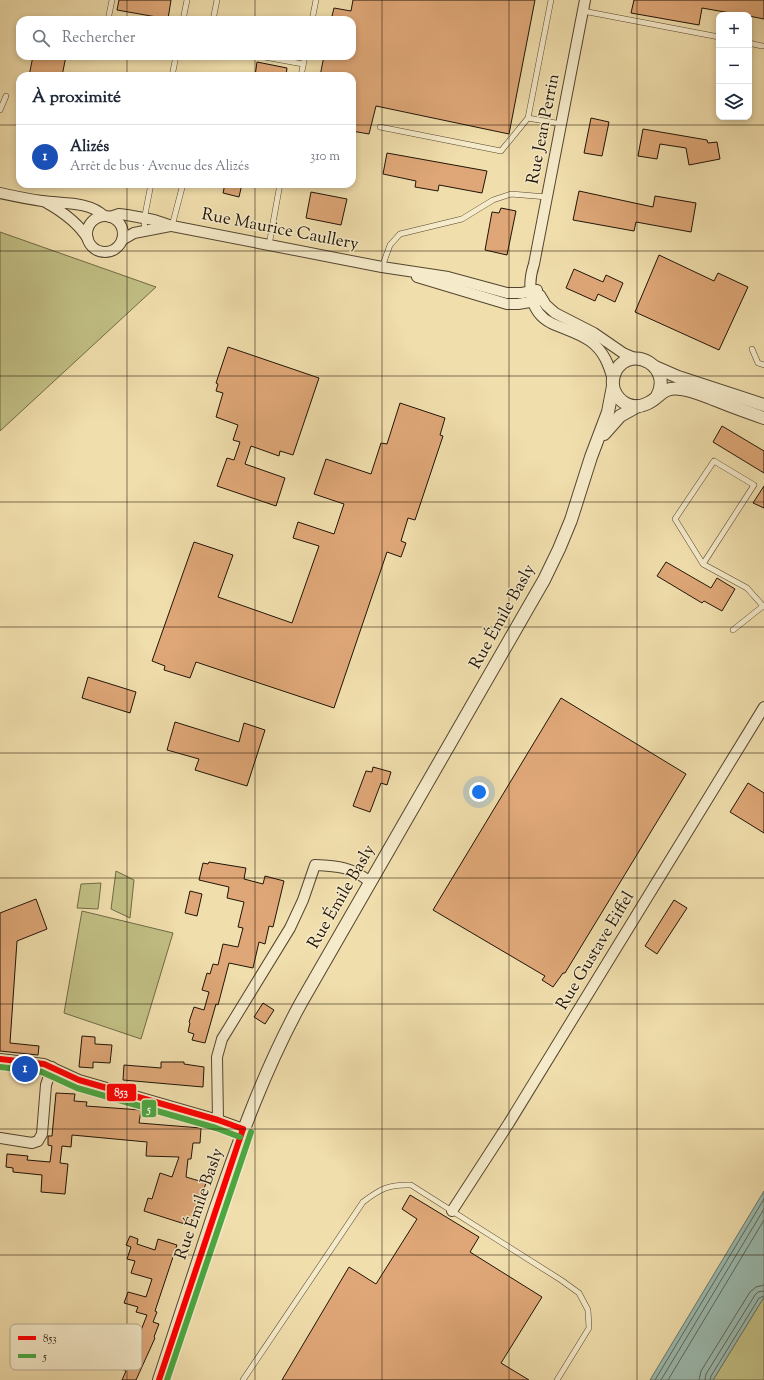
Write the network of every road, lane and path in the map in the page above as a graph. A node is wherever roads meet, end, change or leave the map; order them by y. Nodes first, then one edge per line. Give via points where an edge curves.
1 (112, 0) edge
2 (187, 0) edge
3 (217, 0) edge
4 (316, 0) edge
5 (551, 0) edge
6 (585, 0) edge
7 (583, 11) junction
8 (109, 16) edge
9 (184, 16) edge
10 (214, 16) edge
11 (313, 16) edge
12 (716, 36) edge
13 (752, 44) edge
14 (762, 46) dead end
15 (175, 60) edge
16 (281, 60) edge
17 (304, 60) edge
18 (303, 64) junction
19 (173, 72) edge
20 (302, 72) edge
21 (6, 96) dead end
22 (0, 110) edge
23 (528, 118) junction
24 (561, 124) junction
25 (380, 127) dead end
26 (150, 188) edge
27 (182, 188) edge
28 (279, 188) edge
29 (0, 193) edge
30 (547, 197) junction
31 (44, 202) junction
32 (107, 216) junction
33 (144, 218) junction
34 (172, 226) junction
35 (145, 231) junction
36 (88, 239) junction
37 (122, 240) junction
38 (269, 245) junction
39 (382, 267) junction
40 (534, 291) junction
41 (538, 301) junction
42 (752, 349) dead end
43 (637, 359) junction
44 (764, 365) edge
45 (655, 367) junction
46 (613, 383) junction
47 (657, 396) junction
48 (764, 405) edge
49 (638, 406) junction
50 (764, 418) edge
51 (594, 450) junction
52 (703, 564) junction
53 (764, 606) edge
54 (733, 630) dead end
55 (764, 707) edge
56 (370, 882) junction
57 (0, 1059) edge
58 (52, 1067) junction
59 (218, 1120) junction
60 (243, 1129) junction
61 (0, 1138) edge
62 (452, 1211) junction
63 (159, 1380) edge
64 (243, 1380) edge
65 (556, 1380) edge

1 - 8 lane
2 - 9 lane
3 - 10 lane
4 - 11 lane
5 - 23 lane
6 - 7 street, Rue Jean Perrin
7 - 12 lane
7 - 24 street, Rue Jean Perrin
13 - 14 lane
15 - 19 lane
16 - 18 lane
17 - 18 lane
18 - 20 lane
21 - 22 lane
23 - 24 lane
23 - 25 lane via 501,151
24 - 30 street, Rue Jean Perrin
26 - 33 lane
27 - 34 lane
28 - 38 lane
29 - 31 street, Rue Maurice Caullery
30 - 39 lane via 511,194 493,200 462,219 400,234 390,245
30 - 40 street, Rue Jean Perrin via 534,264
31 - 32 street, Rue Maurice Caullery via 92,208
31 - 36 street, Rue Maurice Caullery via 66,215
32 - 33 street, Rue Maurice Caullery via 122,214
32 - 36 street via 96,218 90,224 87,231
32 - 37 street, Rue Maurice Caullery via 118,221
33 - 34 street, Rue Maurice Caullery
33 - 35 lane
34 - 35 street, Rue Maurice Caullery
34 - 38 street, Rue Maurice Caullery
35 - 37 street, Rue Maurice Caullery via 130,234
36 - 37 street, Rue Maurice Caullery via 95,248 105,251 115,248
38 - 39 street, Rue Maurice Caullery
39 - 40 street, Rue Maurice Caullery via 448,277 512,294
39 - 41 street, Rue Maurice Caullery via 502,303
40 - 41 street
41 - 43 street
41 - 46 street via 539,313 547,321 584,337 597,346 608,363
42 - 44 lane via 758,363
43 - 45 street via 647,361
43 - 46 street via 628,360 619,366
45 - 47 street via 661,383
45 - 48 street
46 - 49 street via 616,395 622,402
46 - 51 street, Rue Émile Basly via 608,412
47 - 49 street via 650,403
47 - 50 street via 666,390 682,389
49 - 51 street, Rue Émile Basly via 616,419
51 - 56 street, Rue Émile Basly via 568,527 544,580
52 - 52 lane via 754,485 714,460 675,519
52 - 53 lane via 747,588
53 - 54 lane
55 - 62 street, Rue Gustave Eiffel via 510,1124
56 - 59 street, Rue Émile Basly via 348,868 315,864 290,928 222,1040 217,1057
56 - 60 street, Rue Émile Basly via 288,1026
57 - 58 street
58 - 59 street via 86,1082
58 - 61 street via 46,1085 40,1138 32,1143
59 - 60 street
60 - 63 street, Rue Émile Basly
62 - 64 lane via 412,1185 396,1184 377,1191 363,1202
62 - 65 lane via 579,1293 588,1310 589,1328

